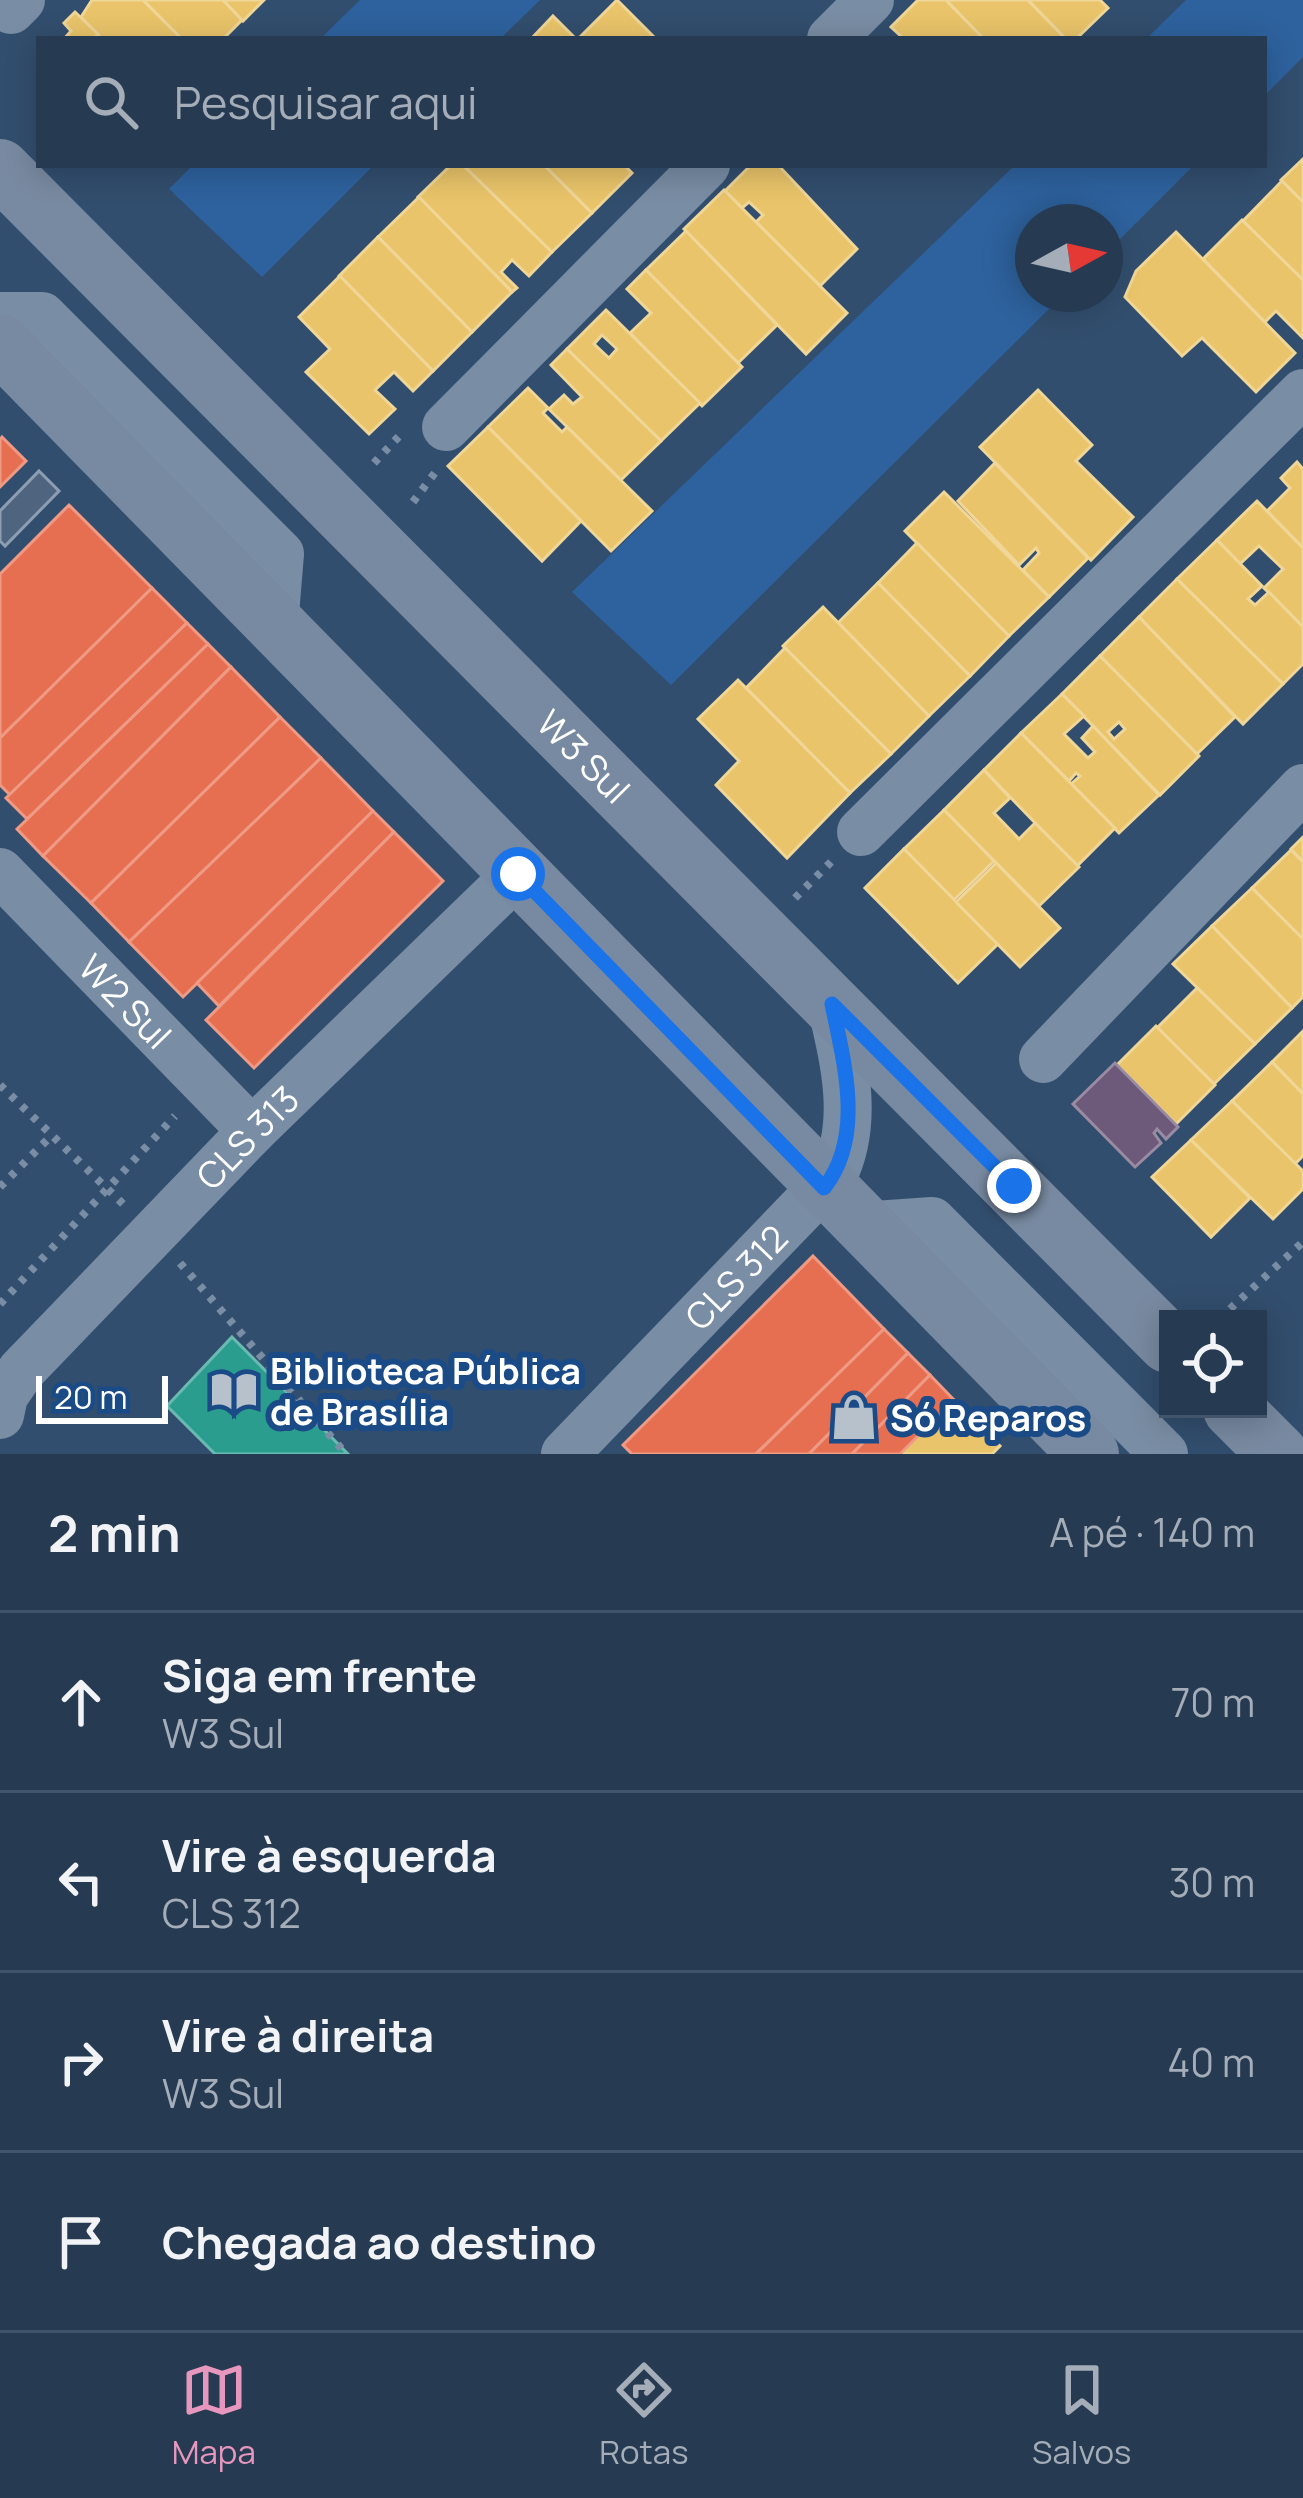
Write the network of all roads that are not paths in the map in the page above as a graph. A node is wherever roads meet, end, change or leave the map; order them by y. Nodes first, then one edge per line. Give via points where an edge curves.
1 (870, 0) edge
2 (834, 36) edge
3 (703, 168) edge
4 (0, 169) edge
5 (0, 316) edge
6 (0, 344) edge
7 (1303, 392) edge
8 (446, 427) dead end
9 (274, 626) junction
10 (1303, 788) edge
11 (861, 832) road end
12 (0, 872) edge
13 (518, 874) junction
14 (832, 1004) junction
15 (1043, 1059) dead end
16 (252, 1131) junction
17 (843, 1207) junction
18 (1159, 1333) edge
19 (0, 1415) edge
20 (1243, 1418) edge
21 (566, 1454) edge
22 (1089, 1454) edge
23 (1164, 1454) edge
24 (1278, 1454) edge

1 - 2 street
3 - 8 street
4 - 14 main road, W3 Sul
5 - 9 street via 42,316 280,554
6 - 9 main road
7 - 11 street
9 - 13 main road
10 - 15 street
12 - 16 street, W2 Sul
13 - 16 street, CLS 313
13 - 17 main road
14 - 17 street, CLS 312 via 848,1128
14 - 18 main road, W3 Sul
16 - 19 street, CLS 313 via 21,1371
17 - 21 street, CLS 312
17 - 22 main road
17 - 23 street via 932,1221
20 - 24 main road

